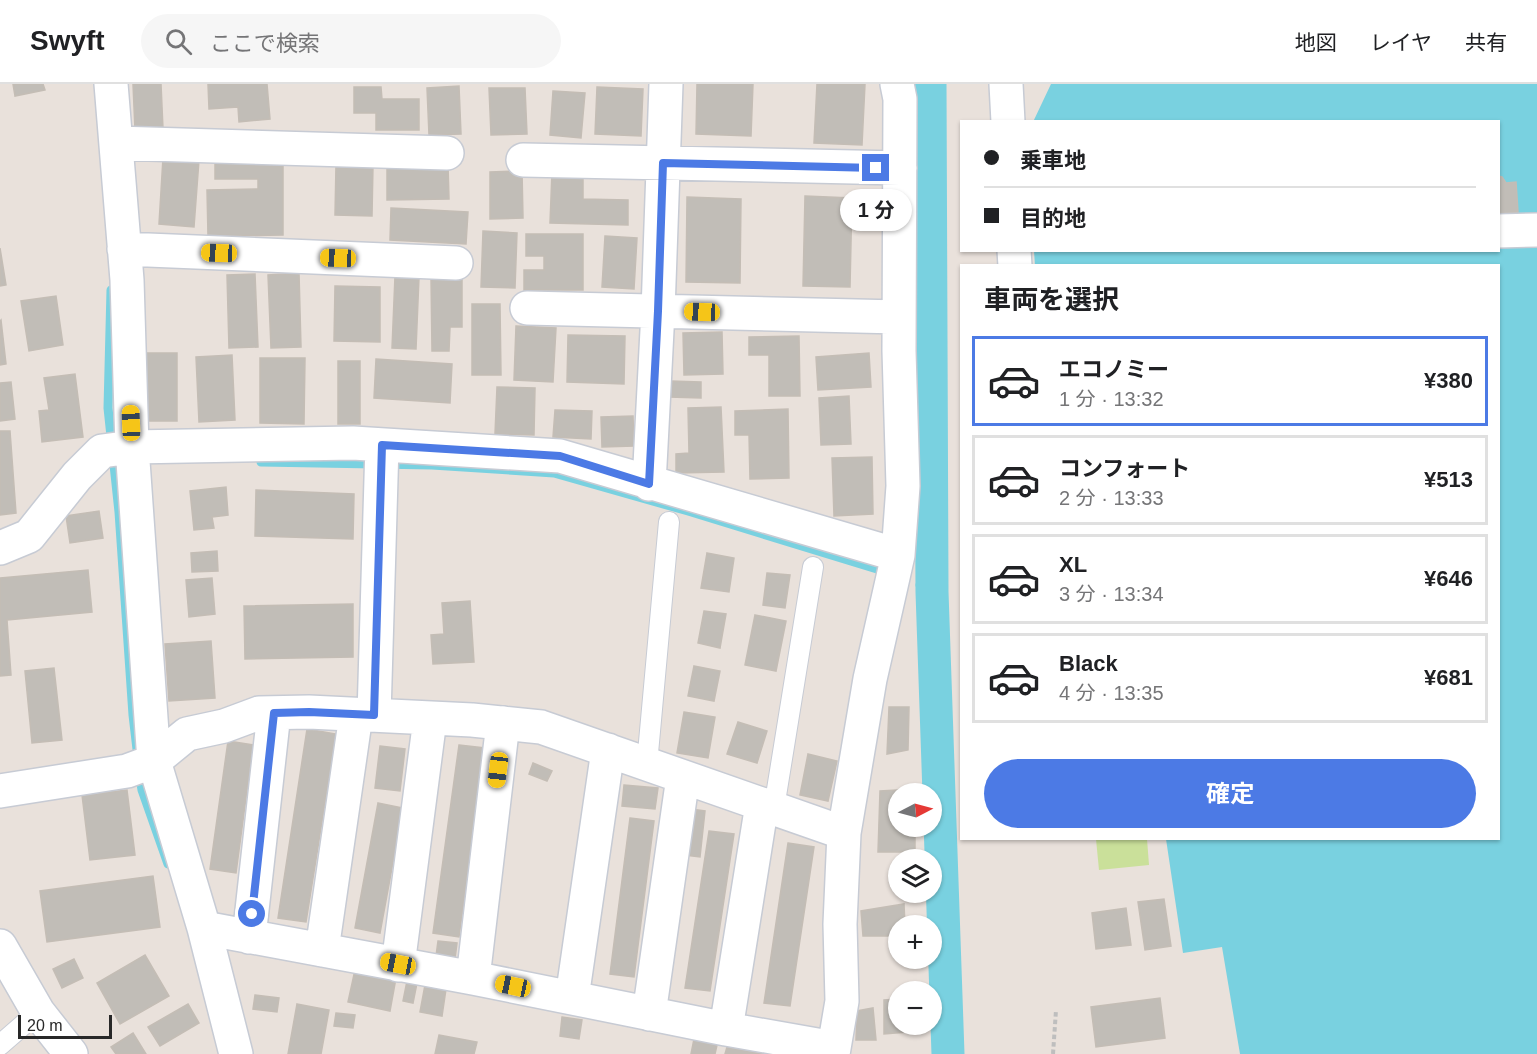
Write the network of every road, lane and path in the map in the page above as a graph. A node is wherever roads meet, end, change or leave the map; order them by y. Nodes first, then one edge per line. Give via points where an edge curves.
1 (111, 84) edge
2 (666, 84) edge
3 (897, 84) edge
4 (1006, 84) edge
5 (1008, 120) edge
6 (116, 143) junction
7 (447, 153) dead end
8 (523, 160) dead end
9 (663, 163) junction
10 (900, 168) junction
11 (1537, 230) edge
12 (1500, 231) edge
13 (124, 249) junction
14 (456, 263) dead end
15 (526, 308) dead end
16 (658, 311) junction
17 (899, 317) junction
18 (117, 449) junction
19 (382, 461) junction
20 (649, 484) junction
21 (669, 522) dead end
22 (0, 548) edge
23 (897, 555) junction
24 (813, 567) dead end
25 (274, 713) junction
26 (365, 715) junction
27 (430, 719) junction
28 (503, 723) junction
29 (608, 750) junction
30 (647, 764) junction
31 (142, 766) junction
32 (683, 777) junction
33 (0, 791) edge
34 (768, 806) junction
35 (844, 833) junction
36 (204, 928) junction
37 (249, 937) junction
38 (0, 946) edge
39 (322, 950) junction
40 (398, 964) junction
41 (473, 978) junction
42 (572, 998) junction
43 (1056, 1010) dead end
44 (38, 1012) junction
45 (649, 1014) junction
46 (726, 1029) junction
47 (0, 1045) edge
48 (834, 1051) edge
49 (71, 1054) edge
50 (236, 1054) edge
51 (1053, 1054) edge

1 - 6 street
2 - 9 street
3 - 10 street
4 - 5 street
6 - 7 street
6 - 13 street
8 - 9 street
9 - 10 street
9 - 16 street
10 - 17 street
11 - 12 street
13 - 14 street
13 - 18 street
15 - 16 street
16 - 17 street
16 - 20 street
17 - 23 street via 903,486
18 - 19 street via 353,443
18 - 22 street via 77,476 29,536
18 - 31 street
19 - 20 street via 560,456
19 - 26 street
20 - 23 street
21 - 30 lane
23 - 35 street via 870,679
24 - 34 lane
25 - 26 street
25 - 31 street via 259,713 187,734
25 - 37 street
26 - 27 street
26 - 39 street
27 - 28 street
27 - 40 street
28 - 29 street via 541,727
28 - 41 street
29 - 30 street
29 - 42 street
30 - 32 street
31 - 33 street
31 - 36 street
32 - 34 street
32 - 45 street
34 - 35 street
34 - 46 street
35 - 48 street via 842,1001
36 - 37 street
36 - 50 street
37 - 39 street
38 - 44 street
39 - 40 street
40 - 41 street
41 - 42 street
42 - 45 street
43 - 51 path
44 - 47 lane
44 - 49 street
45 - 46 street
46 - 48 street

